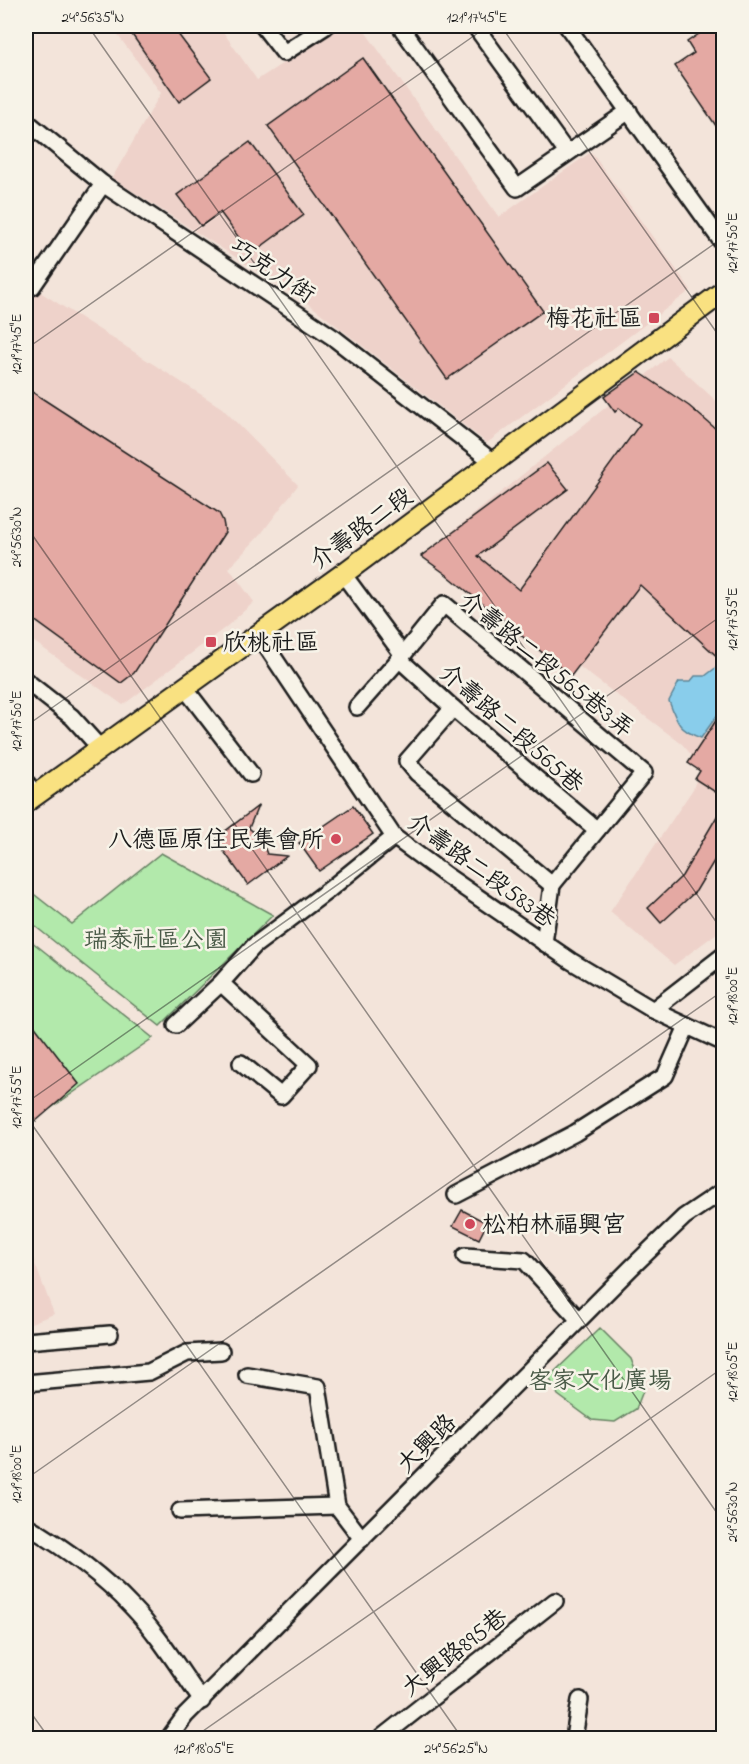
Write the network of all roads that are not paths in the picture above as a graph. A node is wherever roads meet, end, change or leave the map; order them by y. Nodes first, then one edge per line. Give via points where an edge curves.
1 (263, 26) edge
2 (326, 26) edge
3 (400, 26) edge
4 (475, 26) edge
5 (567, 26) edge
6 (628, 111) junction
7 (26, 121) edge
8 (567, 153) junction
9 (103, 184) junction
10 (723, 245) edge
11 (32, 287) dead end
12 (723, 291) edge
13 (493, 462) junction
14 (343, 574) junction
15 (258, 634) junction
16 (401, 657) junction
17 (26, 681) edge
18 (184, 687) junction
19 (357, 707) dead end
20 (453, 708) junction
21 (100, 748) junction
22 (250, 774) dead end
23 (29, 793) edge
24 (597, 830) junction
25 (394, 837) junction
26 (552, 885) junction
27 (544, 943) junction
28 (723, 955) edge
29 (221, 983) junction
30 (653, 1010) junction
31 (176, 1025) dead end
32 (687, 1026) junction
33 (723, 1043) edge
34 (241, 1063) dead end
35 (723, 1190) edge
36 (456, 1195) dead end
37 (465, 1256) dead end
38 (579, 1320) junction
39 (110, 1334) dead end
40 (26, 1341) edge
41 (221, 1351) dead end
42 (247, 1375) dead end
43 (26, 1383) edge
44 (337, 1506) junction
45 (180, 1511) dead end
46 (26, 1525) edge
47 (362, 1539) junction
48 (555, 1601) dead end
49 (580, 1700) dead end
50 (202, 1701) junction
51 (176, 1735) edge
52 (381, 1738) edge
53 (573, 1738) edge

1 - 2 street via 284,53
3 - 8 street via 517,188
4 - 8 street
5 - 6 street
6 - 8 street
6 - 10 street
7 - 9 street, 巧克力街
9 - 11 street
9 - 13 street, 巧克力街 via 334,338
12 - 13 main road, 介壽路二段
13 - 14 main road, 介壽路二段
14 - 15 main road, 介壽路二段
14 - 16 street, 介壽路二段565巷
15 - 18 main road, 介壽路二段
15 - 25 street, 介壽路二段583巷
16 - 19 street
16 - 20 street, 介壽路二段565巷
16 - 24 street, 介壽路二段565巷3弄 via 444,604 644,773
17 - 21 street via 72,717
18 - 21 main road, 介壽路二段
18 - 22 street
20 - 24 street, 介壽路二段565巷
20 - 26 street via 407,760 417,773
21 - 23 main road, 介壽路二段
24 - 26 street
25 - 27 street, 介壽路二段583巷
25 - 29 street via 254,946
26 - 27 street
27 - 30 street, 介壽路二段583巷
28 - 30 street
29 - 31 street
29 - 34 street via 309,1065 281,1096
30 - 32 street, 介壽路二段583巷
32 - 33 street, 介壽路二段583巷
32 - 36 street via 665,1076 575,1133
35 - 38 street, 大興路 via 684,1217
37 - 38 street via 524,1260
38 - 47 street, 大興路
39 - 40 street
41 - 43 street via 187,1353 149,1372
42 - 44 street via 318,1387
44 - 45 street
44 - 47 street
46 - 50 street via 98,1574 133,1608
47 - 50 street, 大興路
48 - 52 street, 大興路895巷
49 - 53 street
50 - 51 street, 大興路 via 185,1716

